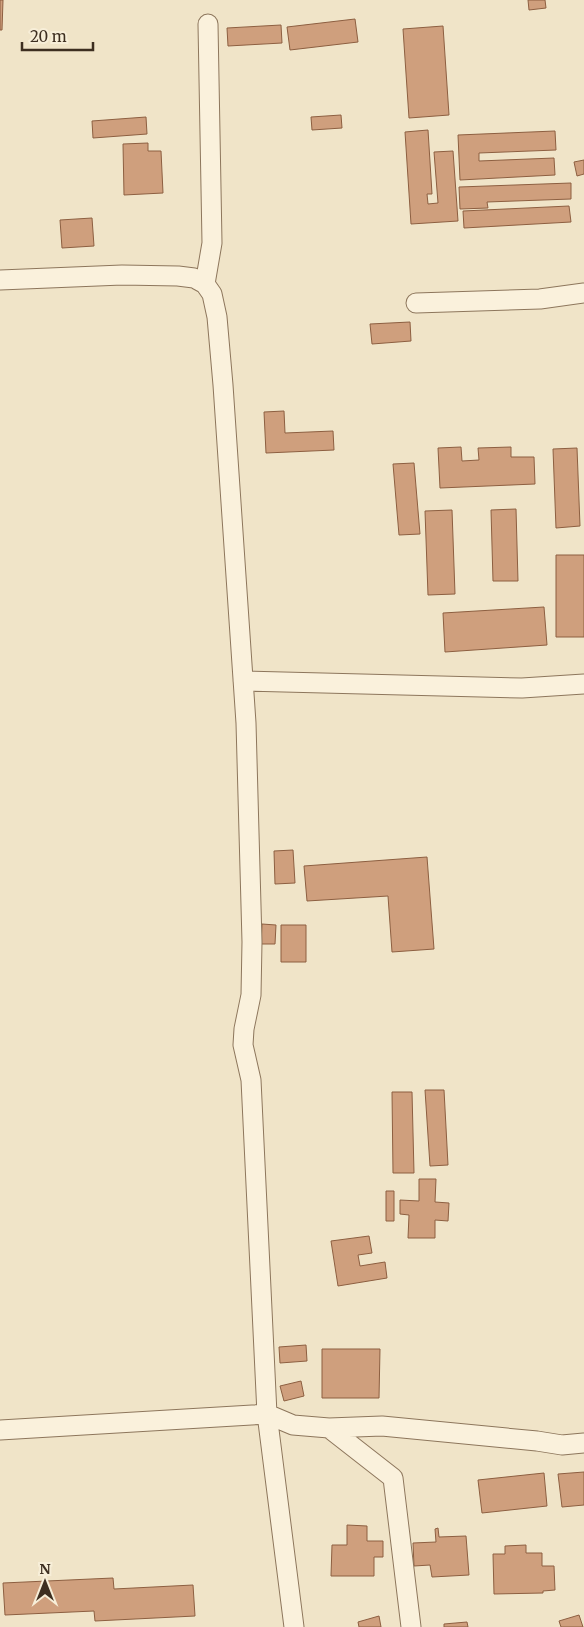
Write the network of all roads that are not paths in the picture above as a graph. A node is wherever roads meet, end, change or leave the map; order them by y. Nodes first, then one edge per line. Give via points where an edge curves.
1 (208, 24) dead end
2 (0, 280) edge
3 (205, 284) junction
4 (584, 293) edge
5 (416, 303) dead end
6 (243, 681) junction
7 (584, 684) edge
8 (267, 1414) junction
9 (329, 1428) junction
10 (0, 1430) edge
11 (584, 1443) edge
12 (294, 1627) edge
13 (411, 1627) edge

1 - 3 street via 212,243
2 - 3 street via 178,276 194,278
3 - 6 street via 212,294 218,336
4 - 5 street via 540,299
6 - 7 street via 522,688
6 - 8 street via 252,942 251,996 243,1045 251,1080
8 - 9 street via 293,1425
8 - 10 street
8 - 12 street
9 - 11 street via 382,1426 562,1445
9 - 13 street via 393,1478

